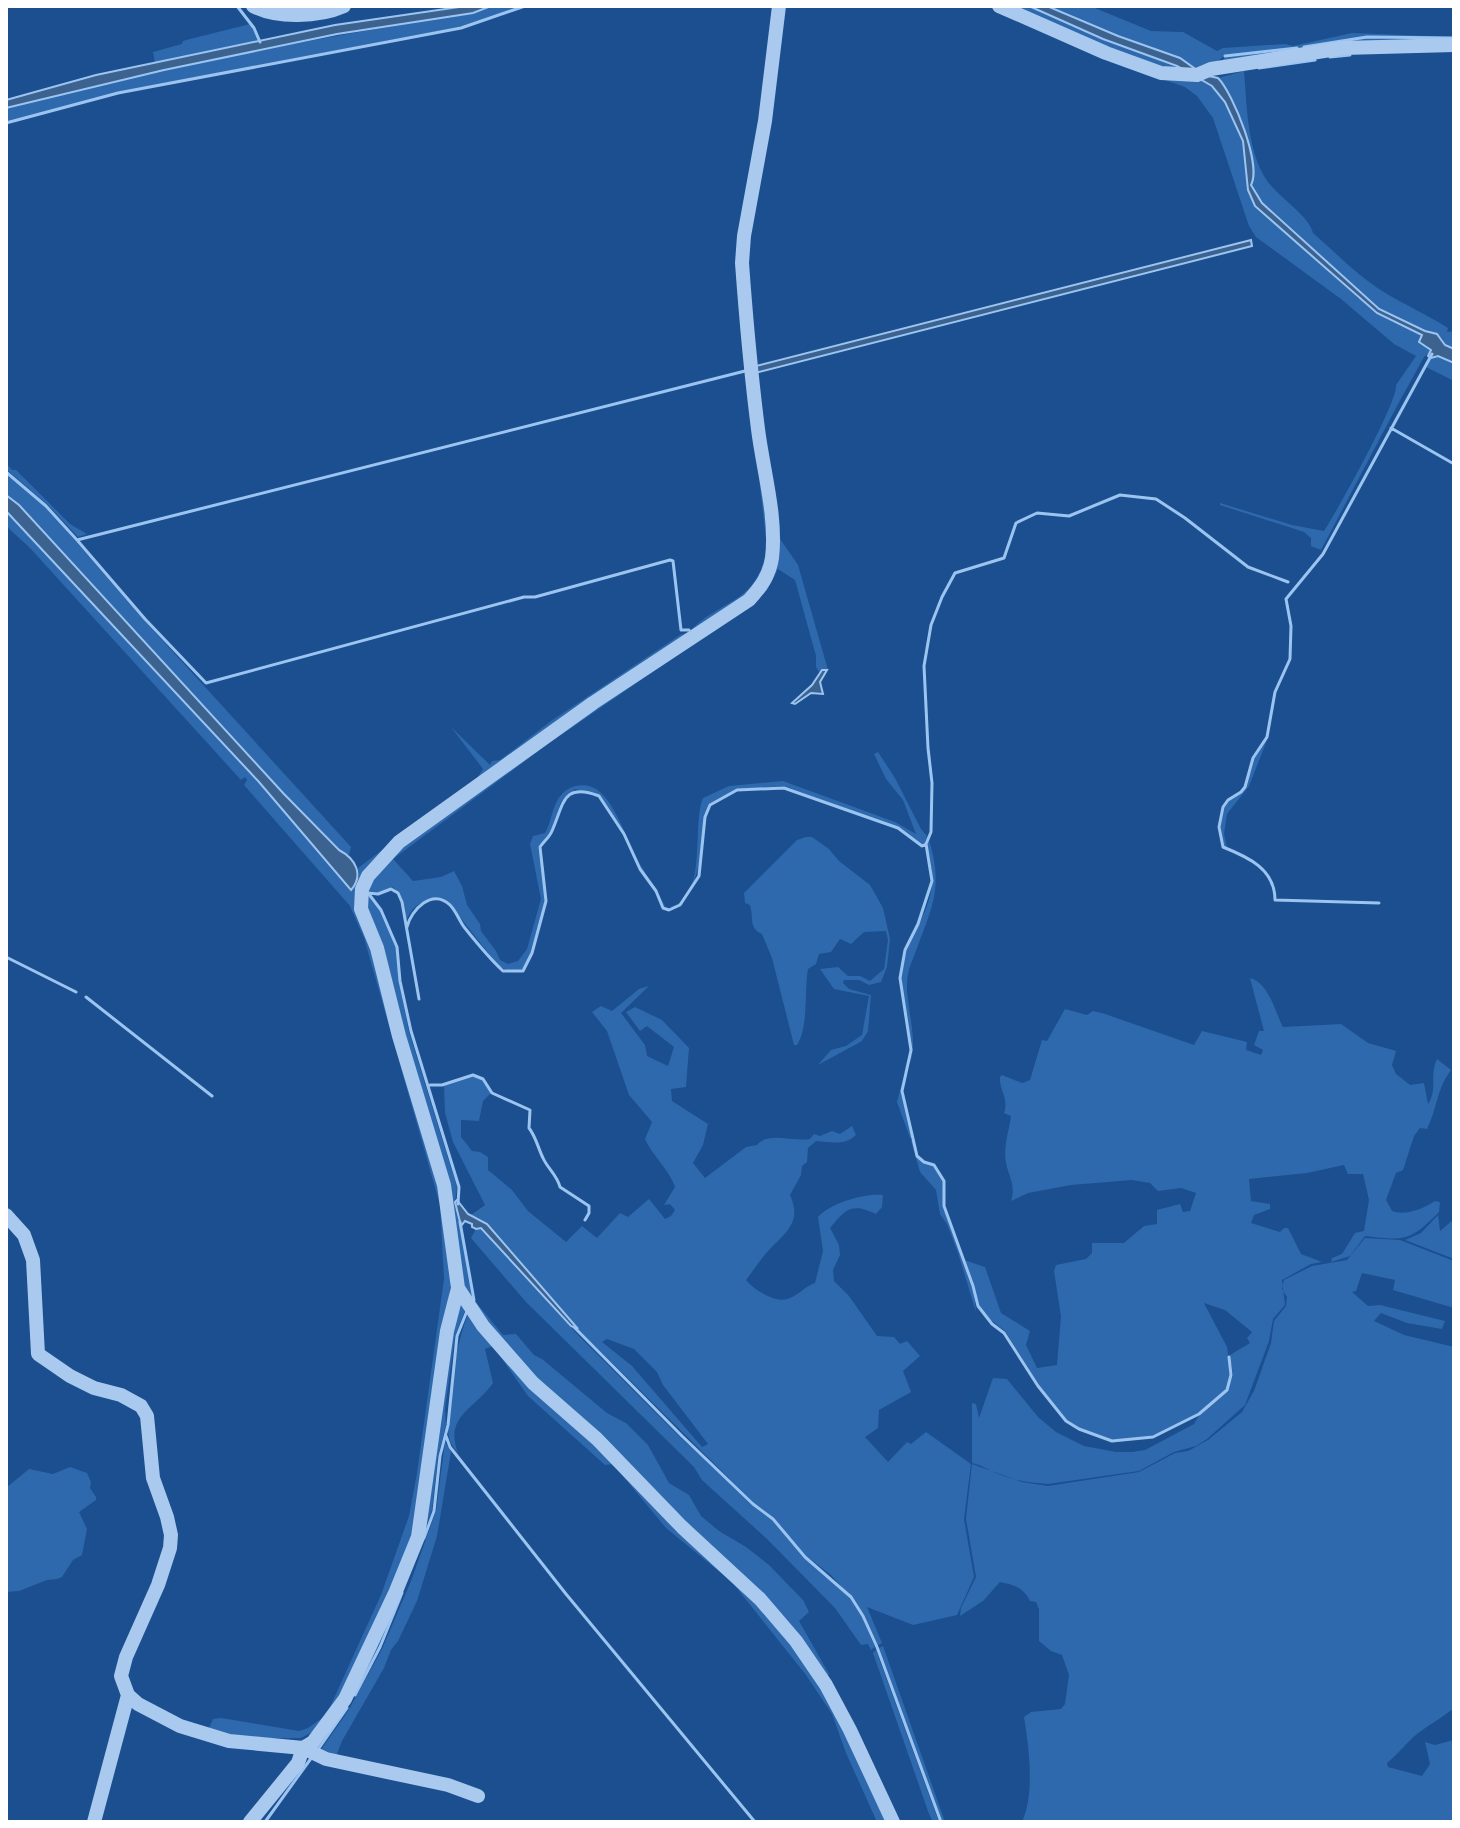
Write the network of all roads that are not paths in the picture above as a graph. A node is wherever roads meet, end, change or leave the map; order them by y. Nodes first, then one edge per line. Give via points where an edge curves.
1 (253, 6) edge
2 (344, 6) edge
3 (779, 6) edge
4 (999, 6) edge
5 (1454, 45) edge
6 (6, 1215) edge
7 (458, 1288) junction
8 (128, 1695) junction
9 (303, 1748) junction
10 (478, 1796) dead end
11 (94, 1822) edge
12 (250, 1822) edge
13 (893, 1822) edge

1 - 2 street via 274,14 302,15
3 - 7 street via 742,263 771,524 769,574 749,600 399,842 362,889 361,909 377,948 444,1185
4 - 5 street via 1161,73 1197,75 1343,48
6 - 8 street via 24,1235 33,1260 38,1354 70,1376 141,1406 147,1416 153,1478 171,1535 158,1585 126,1657 121,1676
7 - 9 street via 447,1331 418,1537 345,1699
7 - 13 street via 533,1383 597,1439 796,1641 826,1685
8 - 9 street via 159,1716 207,1735
8 - 11 street
9 - 10 street via 326,1759
9 - 12 street via 298,1763

